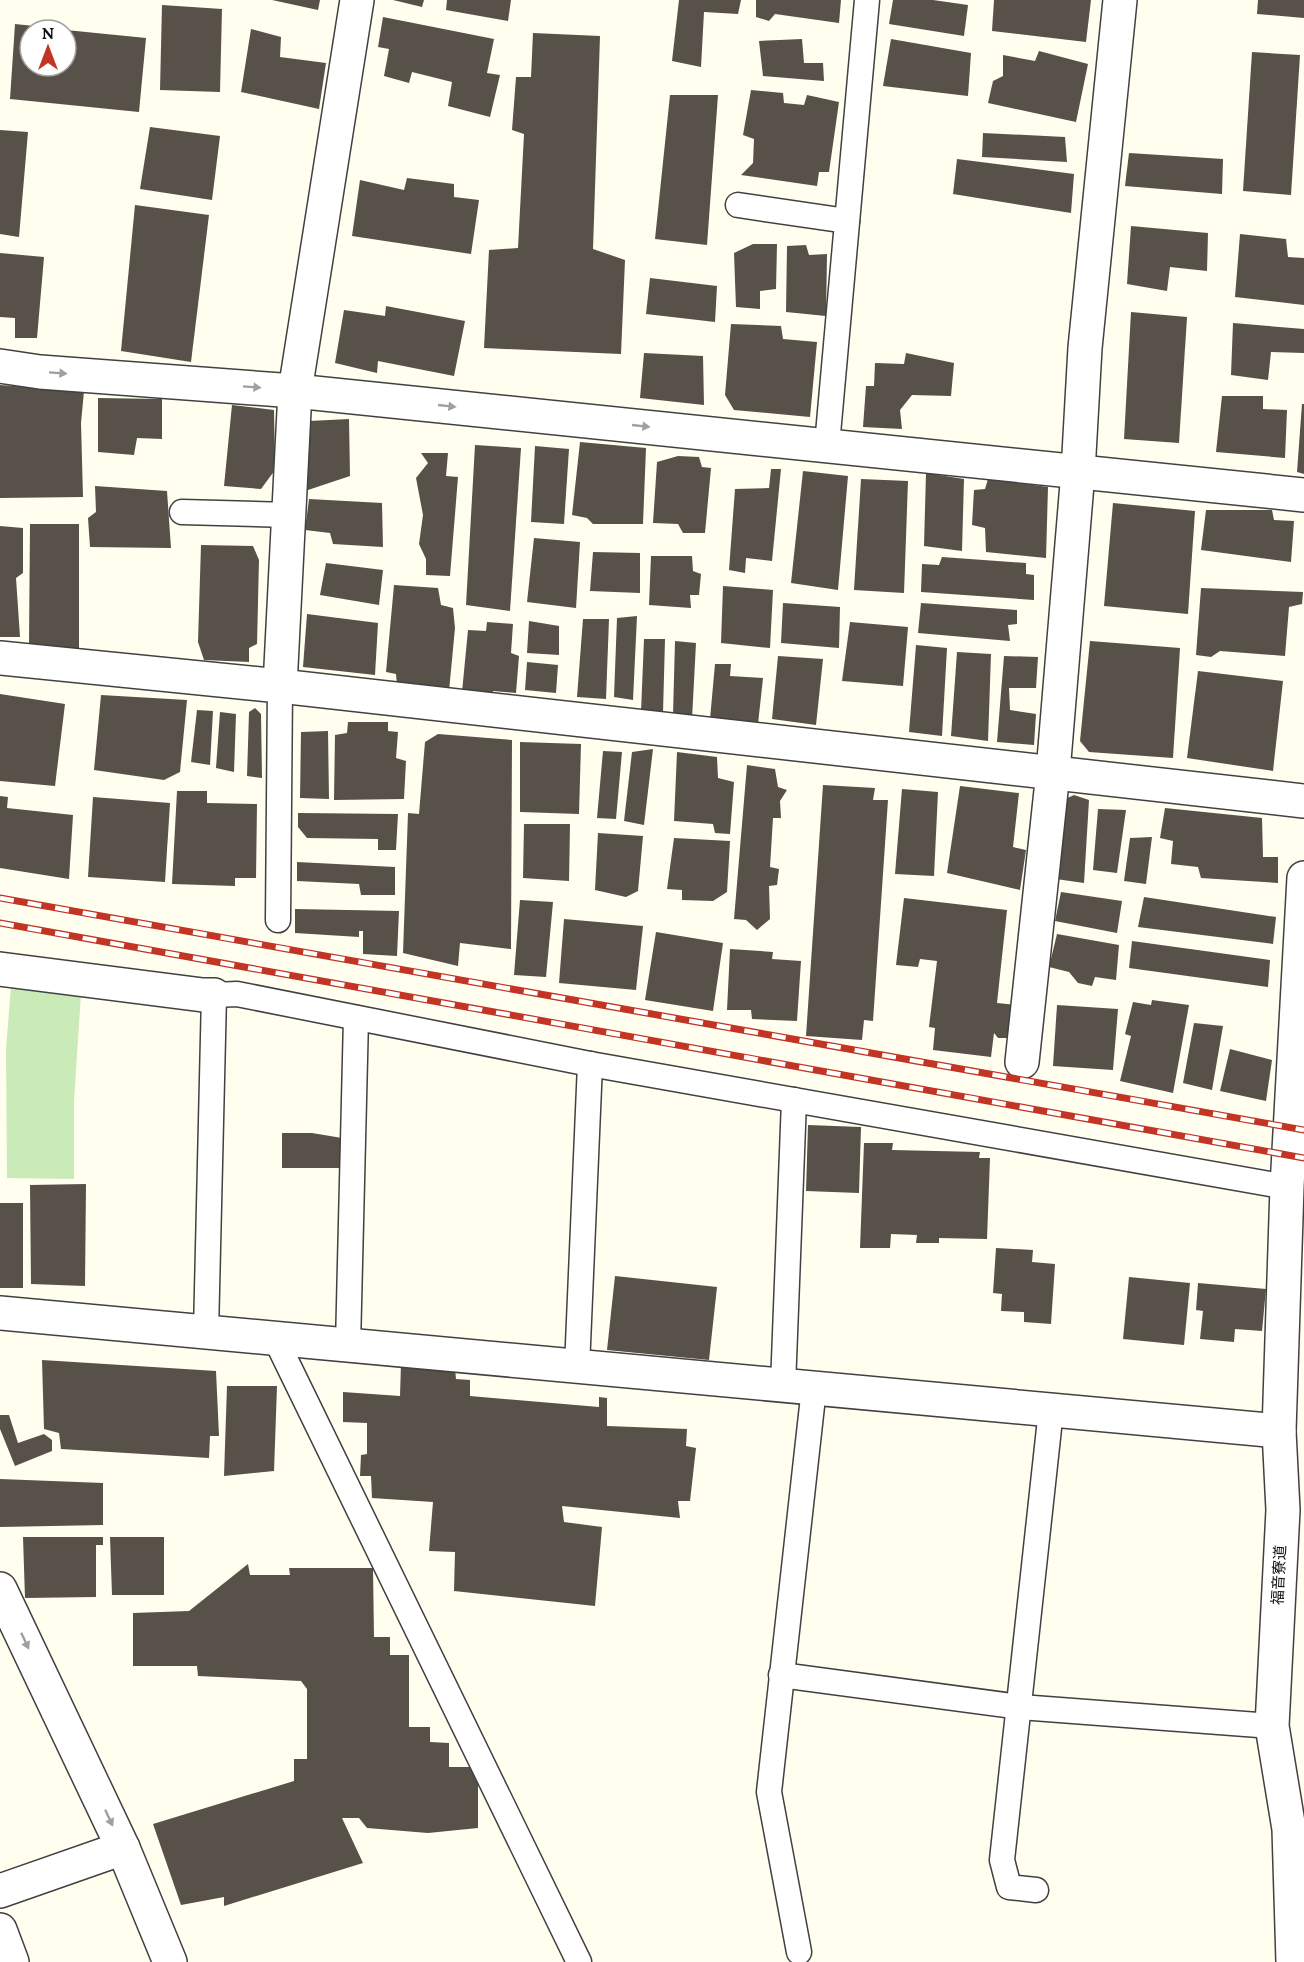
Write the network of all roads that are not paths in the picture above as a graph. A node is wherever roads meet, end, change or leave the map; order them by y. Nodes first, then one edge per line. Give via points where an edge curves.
1 (357, 0) edge
2 (867, 0) edge
3 (1120, 0) edge
4 (738, 205) dead end
5 (847, 221) junction
6 (0, 366) edge
7 (295, 390) junction
8 (827, 445) junction
9 (1078, 472) junction
10 (1304, 495) edge
11 (182, 512) dead end
12 (289, 515) junction
13 (0, 658) edge
14 (280, 686) junction
15 (1053, 772) junction
16 (1304, 801) edge
17 (1304, 878) edge
18 (278, 920) dead end
19 (0, 969) edge
20 (214, 995) junction
21 (356, 1018) junction
22 (1022, 1062) dead end
23 (590, 1064) junction
24 (794, 1100) junction
25 (1296, 1189) edge
26 (0, 1313) edge
27 (206, 1332) junction
28 (275, 1338) junction
29 (348, 1345) junction
30 (577, 1366) junction
31 (798, 1387) junction
32 (1051, 1410) junction
33 (1279, 1431) junction
34 (1293, 1511) edge
35 (0, 1589) edge
36 (782, 1675) junction
37 (1020, 1707) junction
38 (1272, 1726) junction
39 (1297, 1829) edge
40 (123, 1848) junction
41 (1036, 1890) dead end
42 (0, 1891) edge
43 (0, 1930) edge
44 (799, 1952) dead end
45 (12, 1962) edge
46 (170, 1962) edge
47 (579, 1962) edge
48 (1293, 1962) edge

1 - 7 street
2 - 5 lane
3 - 9 street via 1085,348
4 - 5 lane
5 - 8 lane
6 -> 7 street
7 -> 8 street
7 - 12 street
8 - 9 street
9 - 10 street
9 - 15 street
11 - 12 lane
12 - 14 street
13 - 14 street
14 - 15 street
14 - 18 lane
15 - 16 street
15 - 22 street
17 - 25 street, 福音寮道
19 - 20 street
20 - 21 lane via 237,994
20 - 27 lane
21 - 23 lane
21 - 29 lane
23 - 24 lane
23 - 30 lane
24 - 25 lane
24 - 31 lane
25 - 33 street, 福音寮道
26 - 27 street
27 - 28 street
28 - 29 street
28 - 47 lane
29 - 30 street
30 - 31 street
31 - 32 street
31 - 36 lane
32 - 33 street
32 - 37 lane
33 - 34 street, 福音寮道
34 - 38 street, 福音寮道
35 -> 40 street
36 - 37 lane
36 - 44 lane via 769,1792
37 - 38 lane
37 - 41 lane via 1002,1860 1009,1887
38 - 39 street, 福音寮道
39 - 48 street, 福音寮道
40 - 42 street
40 - 46 street
43 - 45 street

